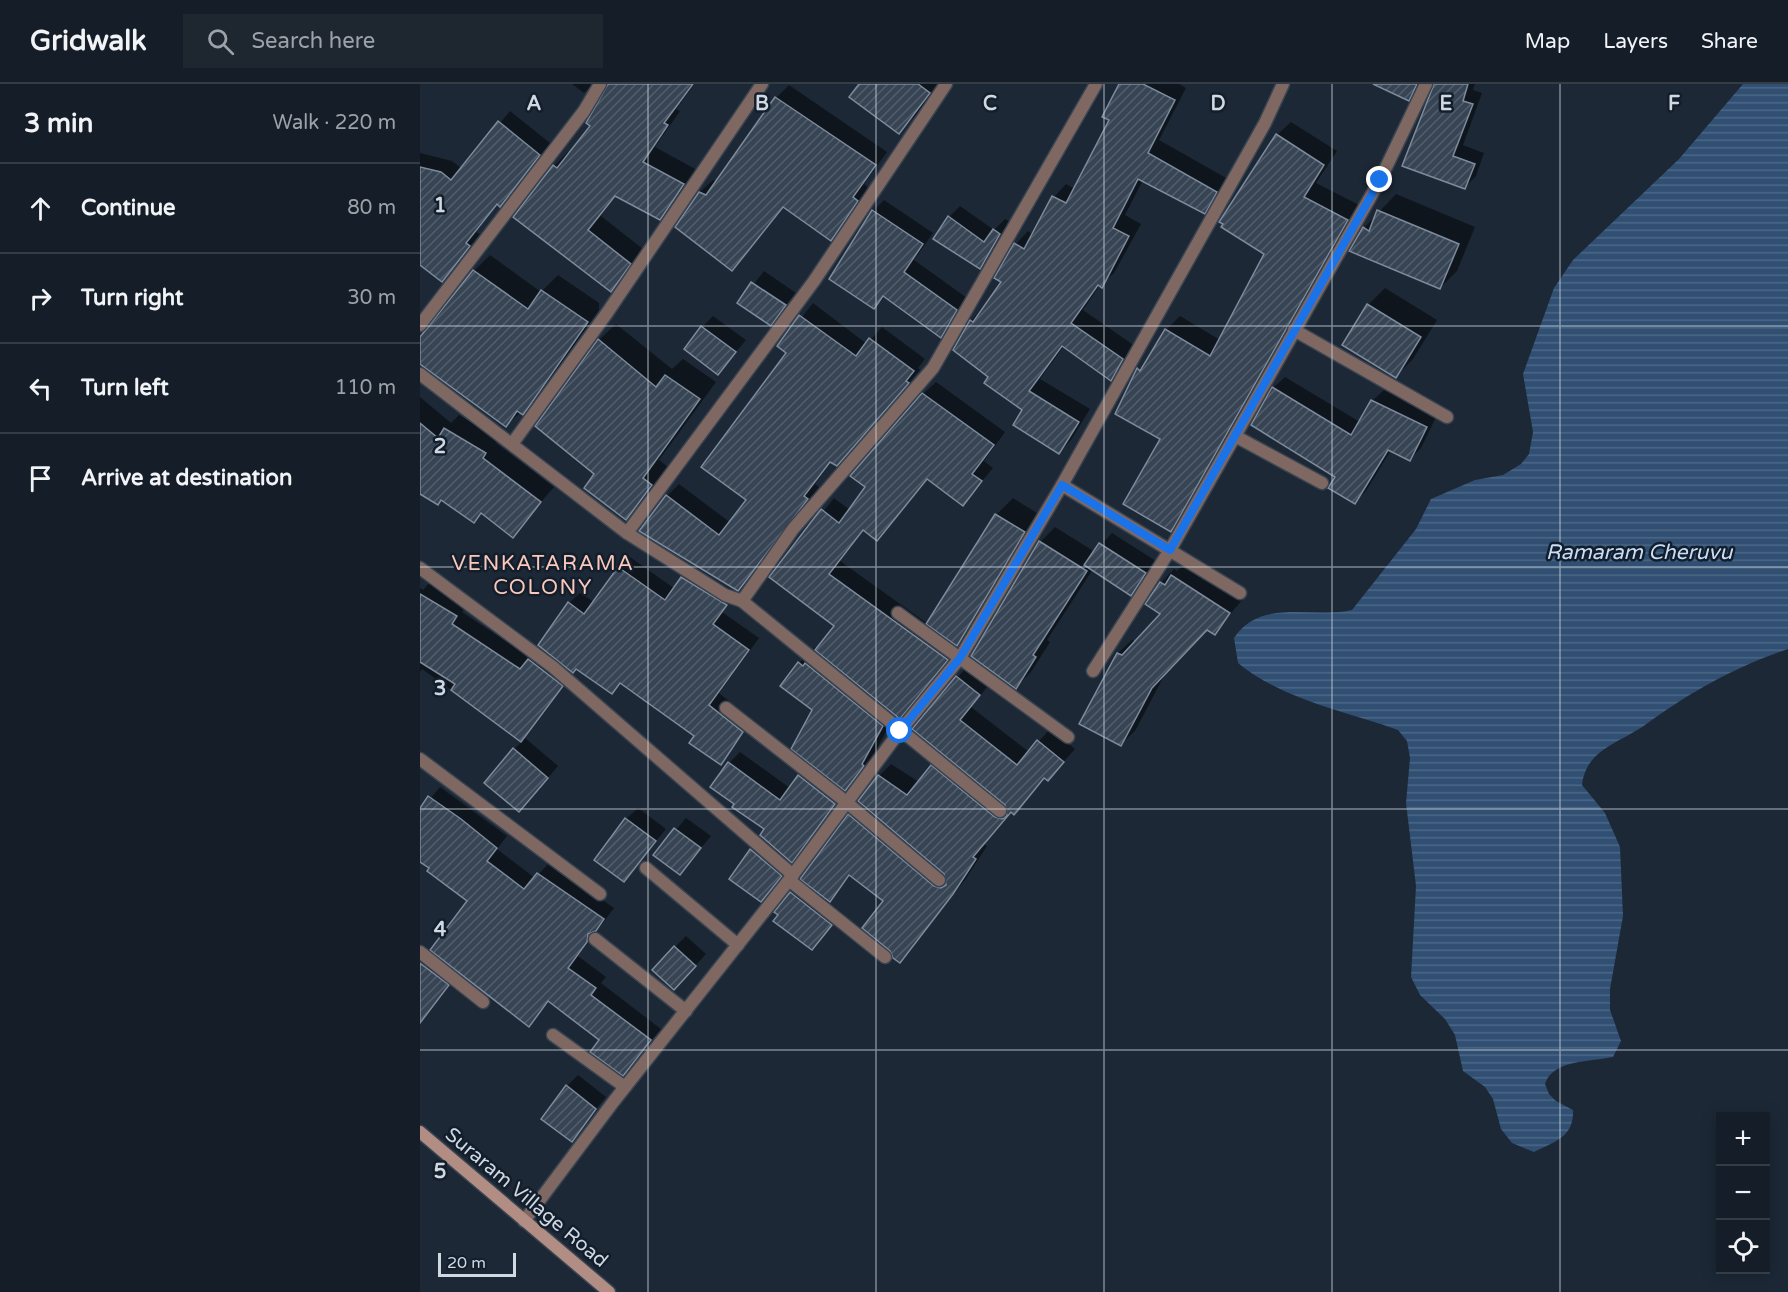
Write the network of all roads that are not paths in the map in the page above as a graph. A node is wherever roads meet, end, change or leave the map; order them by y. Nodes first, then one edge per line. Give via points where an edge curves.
1 (600, 84) edge
2 (762, 84) edge
3 (946, 84) edge
4 (1096, 84) edge
5 (1283, 84) edge
6 (1426, 84) edge
7 (420, 325) edge
8 (1294, 330) junction
9 (420, 374) edge
10 (1447, 417) dead end
11 (1235, 436) junction
12 (512, 444) junction
13 (1322, 483) dead end
14 (1062, 485) junction
15 (627, 533) junction
16 (1170, 550) junction
17 (420, 568) edge
18 (1240, 593) dead end
19 (742, 601) junction
20 (898, 613) dead end
21 (960, 658) junction
22 (1093, 671) dead end
23 (726, 708) dead end
24 (900, 731) junction
25 (1068, 737) dead end
26 (420, 759) edge
27 (845, 801) junction
28 (1000, 811) dead end
29 (646, 868) dead end
30 (791, 878) junction
31 (939, 880) dead end
32 (600, 894) dead end
33 (595, 939) dead end
34 (738, 945) junction
35 (420, 952) edge
36 (885, 957) dead end
37 (483, 1002) dead end
38 (686, 1011) junction
39 (553, 1035) dead end
40 (625, 1087) junction
41 (420, 1132) edge
42 (524, 1221) junction
43 (609, 1292) edge

1 - 7 street via 584,111
2 - 12 street via 607,313
3 - 15 street via 814,281
4 - 19 street via 933,368 793,529
5 - 14 street via 1265,123
6 - 8 street via 1380,180
8 - 10 street
8 - 11 street
9 - 12 street
11 - 13 street
11 - 16 street
12 - 15 street
14 - 16 street
14 - 21 street
15 - 19 street via 725,595
16 - 18 street
16 - 22 street
17 - 30 street via 553,667
19 - 24 street
20 - 21 street
21 - 24 street
21 - 25 street
23 - 27 street
24 - 27 street
24 - 28 street
26 - 32 street
27 - 30 street
27 - 31 street
29 - 34 street
30 - 34 street
30 - 36 street
33 - 38 street
34 - 38 street
35 - 37 street
38 - 40 street
39 - 40 street
40 - 42 street
41 - 42 main road, Suraram Village Road
42 - 43 main road, Suraram Village Road

